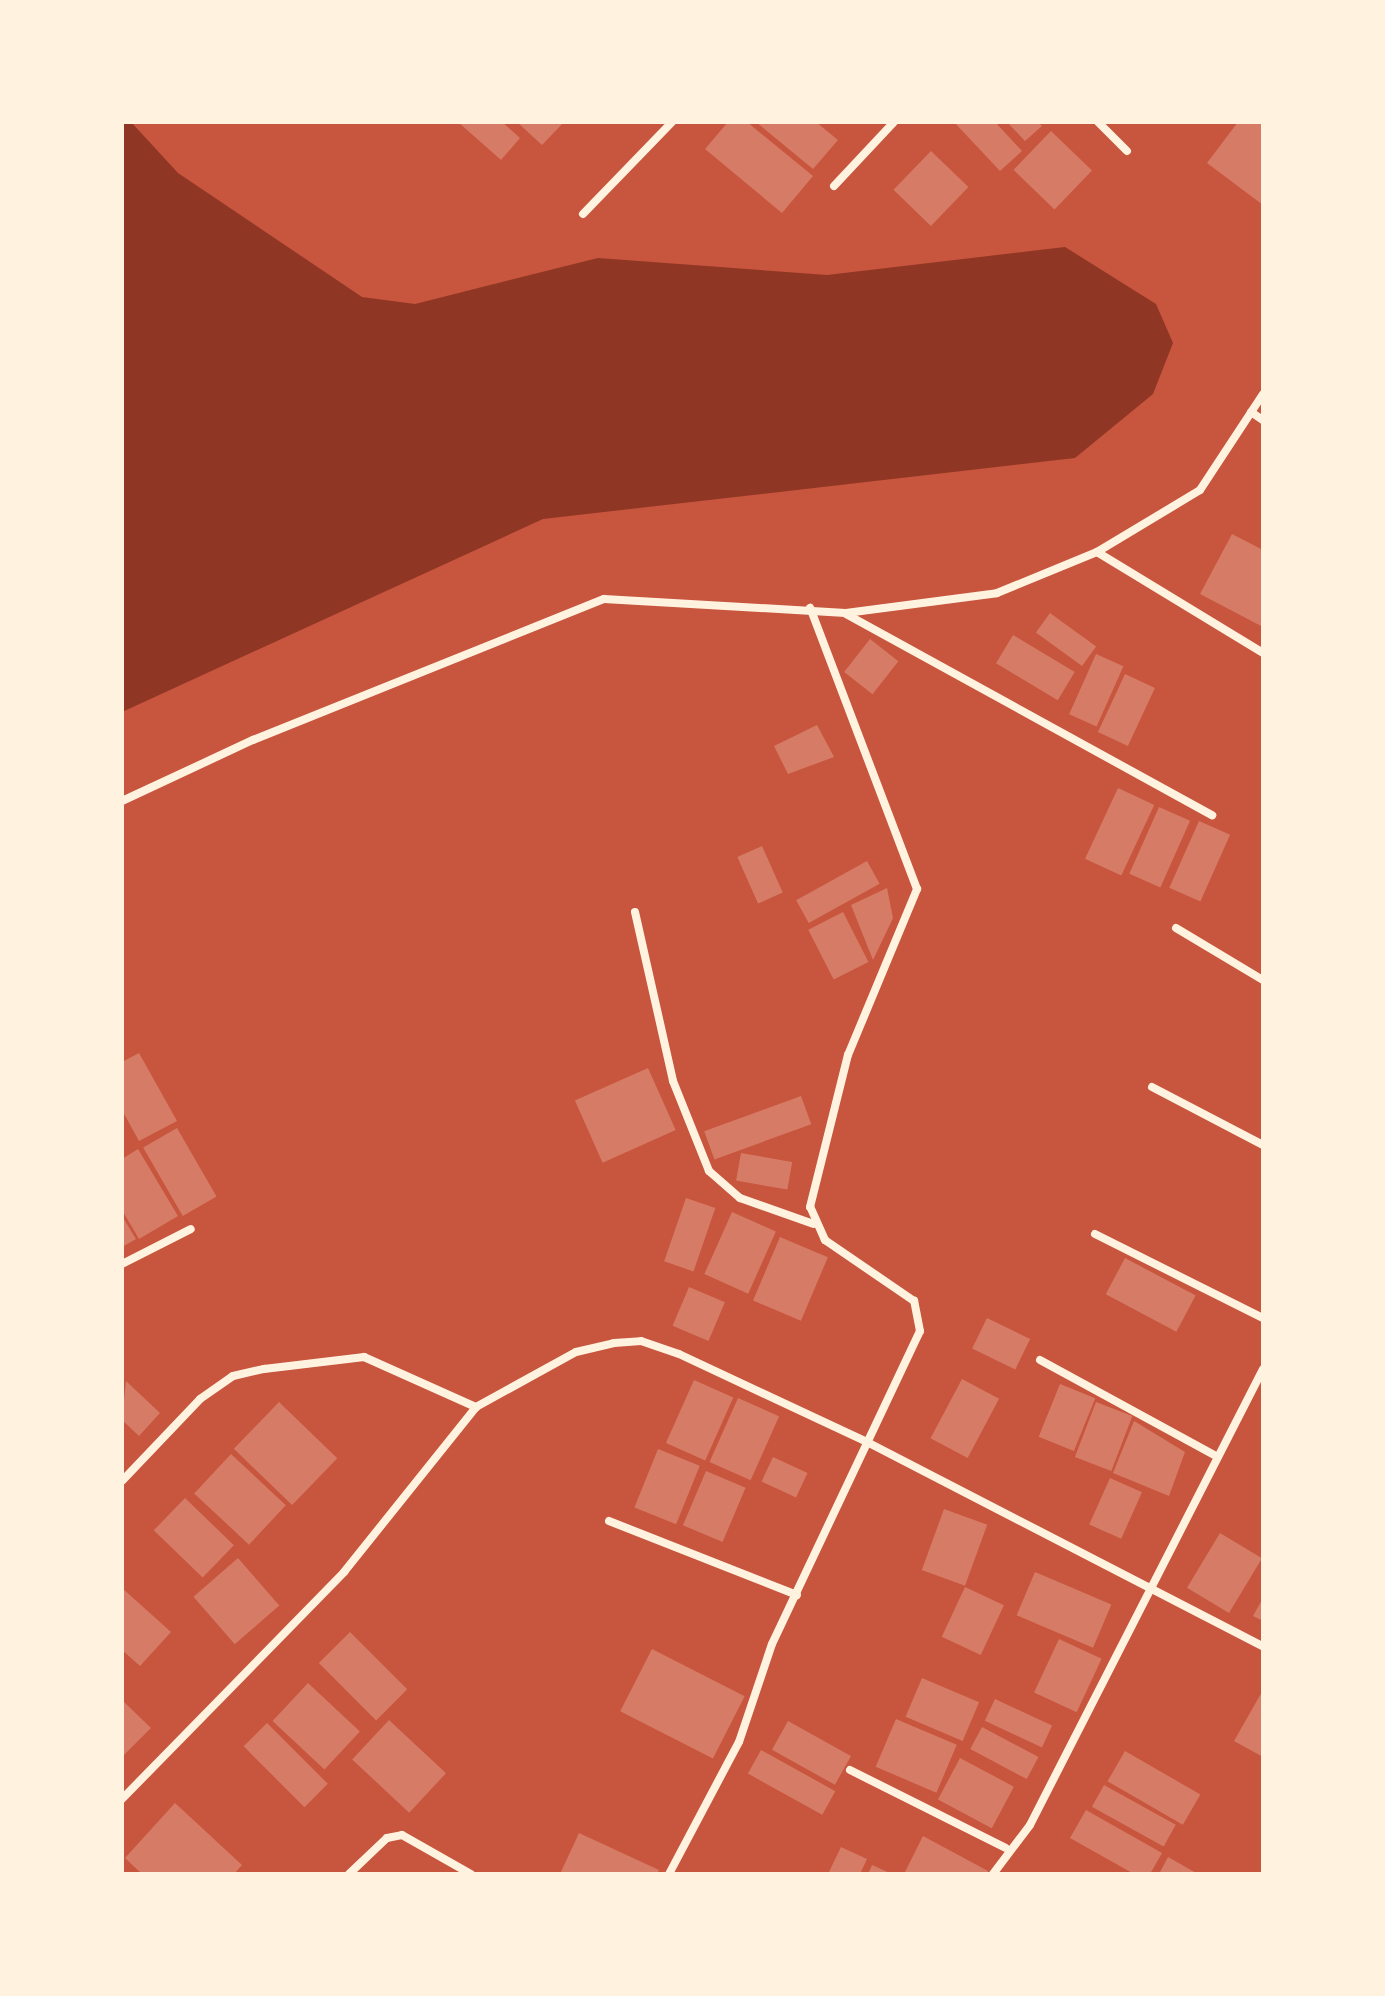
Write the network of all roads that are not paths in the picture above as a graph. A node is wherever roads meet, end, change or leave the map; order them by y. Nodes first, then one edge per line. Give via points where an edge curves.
1 (672, 122) edge
2 (894, 122) edge
3 (1098, 122) edge
4 (1127, 151) dead end
5 (834, 186) dead end
6 (583, 214) dead end
7 (1263, 394) edge
8 (1251, 412) junction
9 (1263, 420) edge
10 (1097, 552) junction
11 (810, 608) junction
12 (846, 613) junction
13 (1263, 653) edge
14 (122, 801) edge
15 (1212, 815) dead end
16 (635, 912) dead end
17 (1176, 928) dead end
18 (1263, 980) edge
19 (1152, 1087) dead end
20 (1263, 1145) edge
21 (814, 1224) junction
22 (191, 1229) dead end
23 (1095, 1234) dead end
24 (122, 1264) edge
25 (1263, 1318) edge
26 (1040, 1360) dead end
27 (1263, 1369) edge
28 (476, 1407) junction
29 (867, 1442) junction
30 (1216, 1456) junction
31 (122, 1481) edge
32 (609, 1521) dead end
33 (1149, 1590) junction
34 (797, 1595) junction
35 (1263, 1646) edge
36 (850, 1770) dead end
37 (122, 1799) edge
38 (1006, 1848) junction
39 (349, 1874) edge
40 (471, 1874) edge
41 (669, 1874) edge
42 (993, 1874) edge

1 - 6 street
2 - 5 street
3 - 4 street
7 - 8 street
8 - 9 street
8 - 10 street via 1200,490
10 - 12 street via 997,593
10 - 13 street
11 - 12 street
11 - 14 street via 604,599 253,740
11 - 21 street via 917,889 848,1055 813,1182
12 - 15 street
16 - 21 street via 673,1081 709,1171 740,1198
17 - 18 street
19 - 20 street
21 - 29 street via 914,1301 921,1315 920,1331
22 - 24 street
23 - 25 street
26 - 30 street
27 - 30 street
28 - 29 street via 576,1352 641,1341
28 - 31 street via 364,1357 264,1369 233,1376 200,1399
28 - 37 street via 344,1572
29 - 33 street
29 - 34 street
30 - 33 street
32 - 34 street
33 - 35 street
33 - 38 street via 1030,1825
34 - 41 street via 739,1742
36 - 38 street
38 - 42 street
39 - 40 street via 387,1838 402,1835

